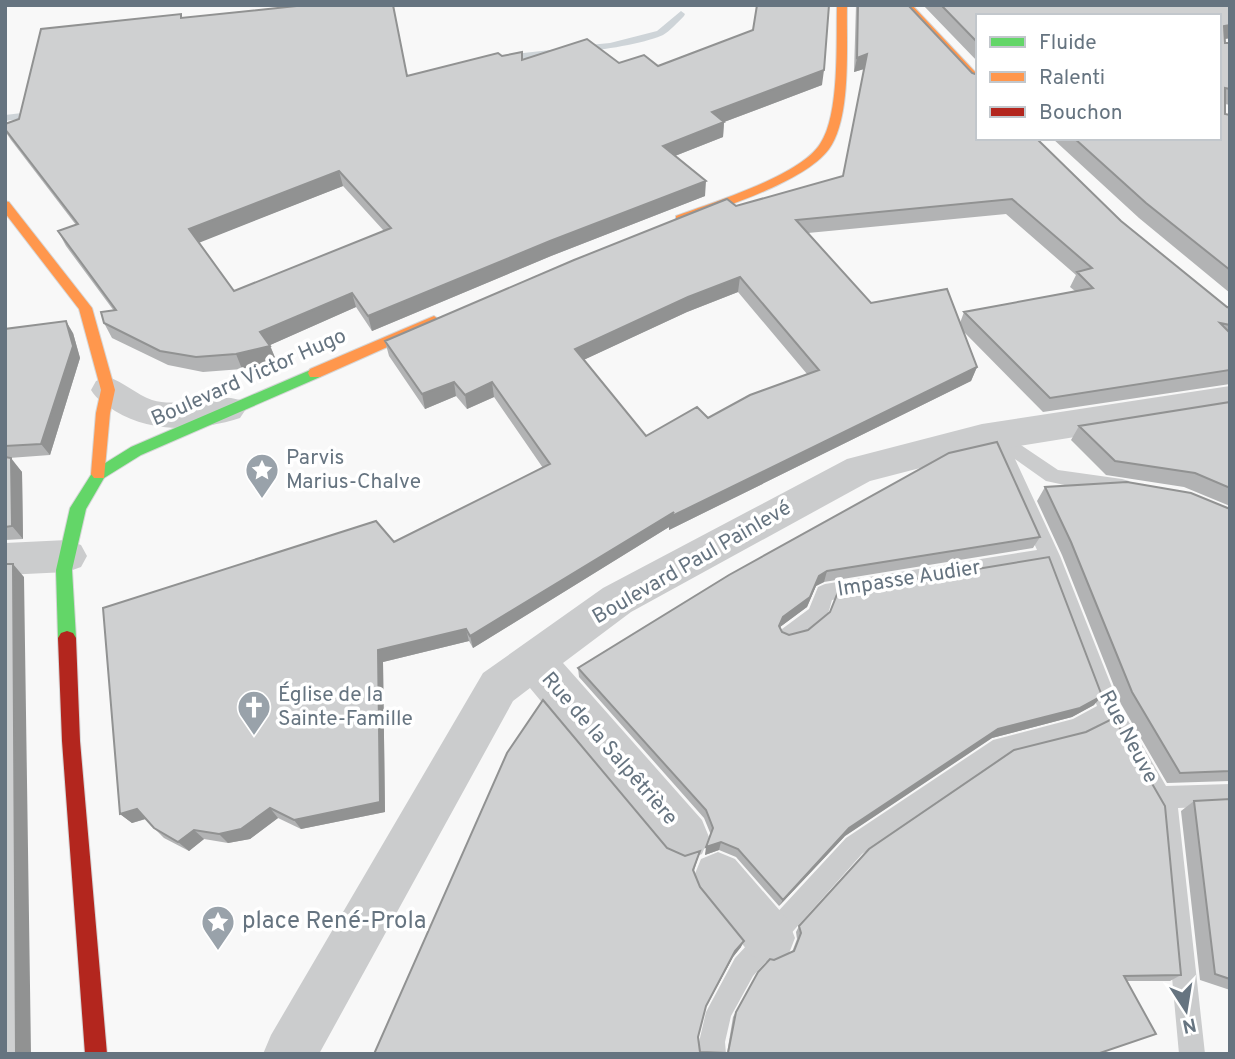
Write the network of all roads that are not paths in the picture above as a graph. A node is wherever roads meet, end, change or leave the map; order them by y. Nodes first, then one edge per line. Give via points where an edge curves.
1 (842, 5) edge
2 (906, 5) edge
3 (976, 79) edge
4 (5, 205) edge
5 (664, 225) edge
6 (452, 313) edge
7 (108, 390) junction
8 (1230, 399) edge
9 (228, 409) junction
10 (996, 436) junction
11 (99, 474) junction
12 (1135, 488) edge
13 (67, 556) junction
14 (1050, 556) junction
15 (5, 559) edge
16 (789, 635) edge
17 (534, 661) junction
18 (1110, 710) junction
19 (1230, 795) edge
20 (1160, 797) junction
21 (685, 837) dead end
22 (718, 876) dead end
23 (770, 938) junction
24 (96, 1054) edge
25 (290, 1054) edge
26 (713, 1054) edge
27 (1192, 1054) edge

1 - 5 main road via 838,80 830,136 823,149 765,183
2 - 3 main road
4 - 7 main road via 85,308
6 - 9 main road, Boulevard Victor Hugo
7 - 9 street via 144,412 180,416
7 - 11 main road
8 - 10 street, Boulevard Paul Painlevé
9 - 11 main road, Boulevard Victor Hugo via 136,451
10 - 12 lane via 1053,476
10 - 14 lane, Rue Neuve
10 - 17 street, Boulevard Paul Painlevé via 860,469 617,600
11 - 13 main road, Boulevard Victor Hugo via 78,508
13 - 15 street
13 - 24 main road, Boulevard Victor Hugo via 71,741
14 - 16 lane, Impasse Audier via 825,593 817,615
14 - 18 lane, Rue Neuve
17 - 21 street, Rue de la Salpêtrière
17 - 25 street, Boulevard Paul Painlevé via 498,687
18 - 20 lane, Rue Neuve
18 - 23 lane via 1077,728 1002,747 942,785 854,846
19 - 20 lane
20 - 27 lane, Rue Neuve via 1168,811
22 - 23 street
23 - 26 lane via 744,967 719,1012

